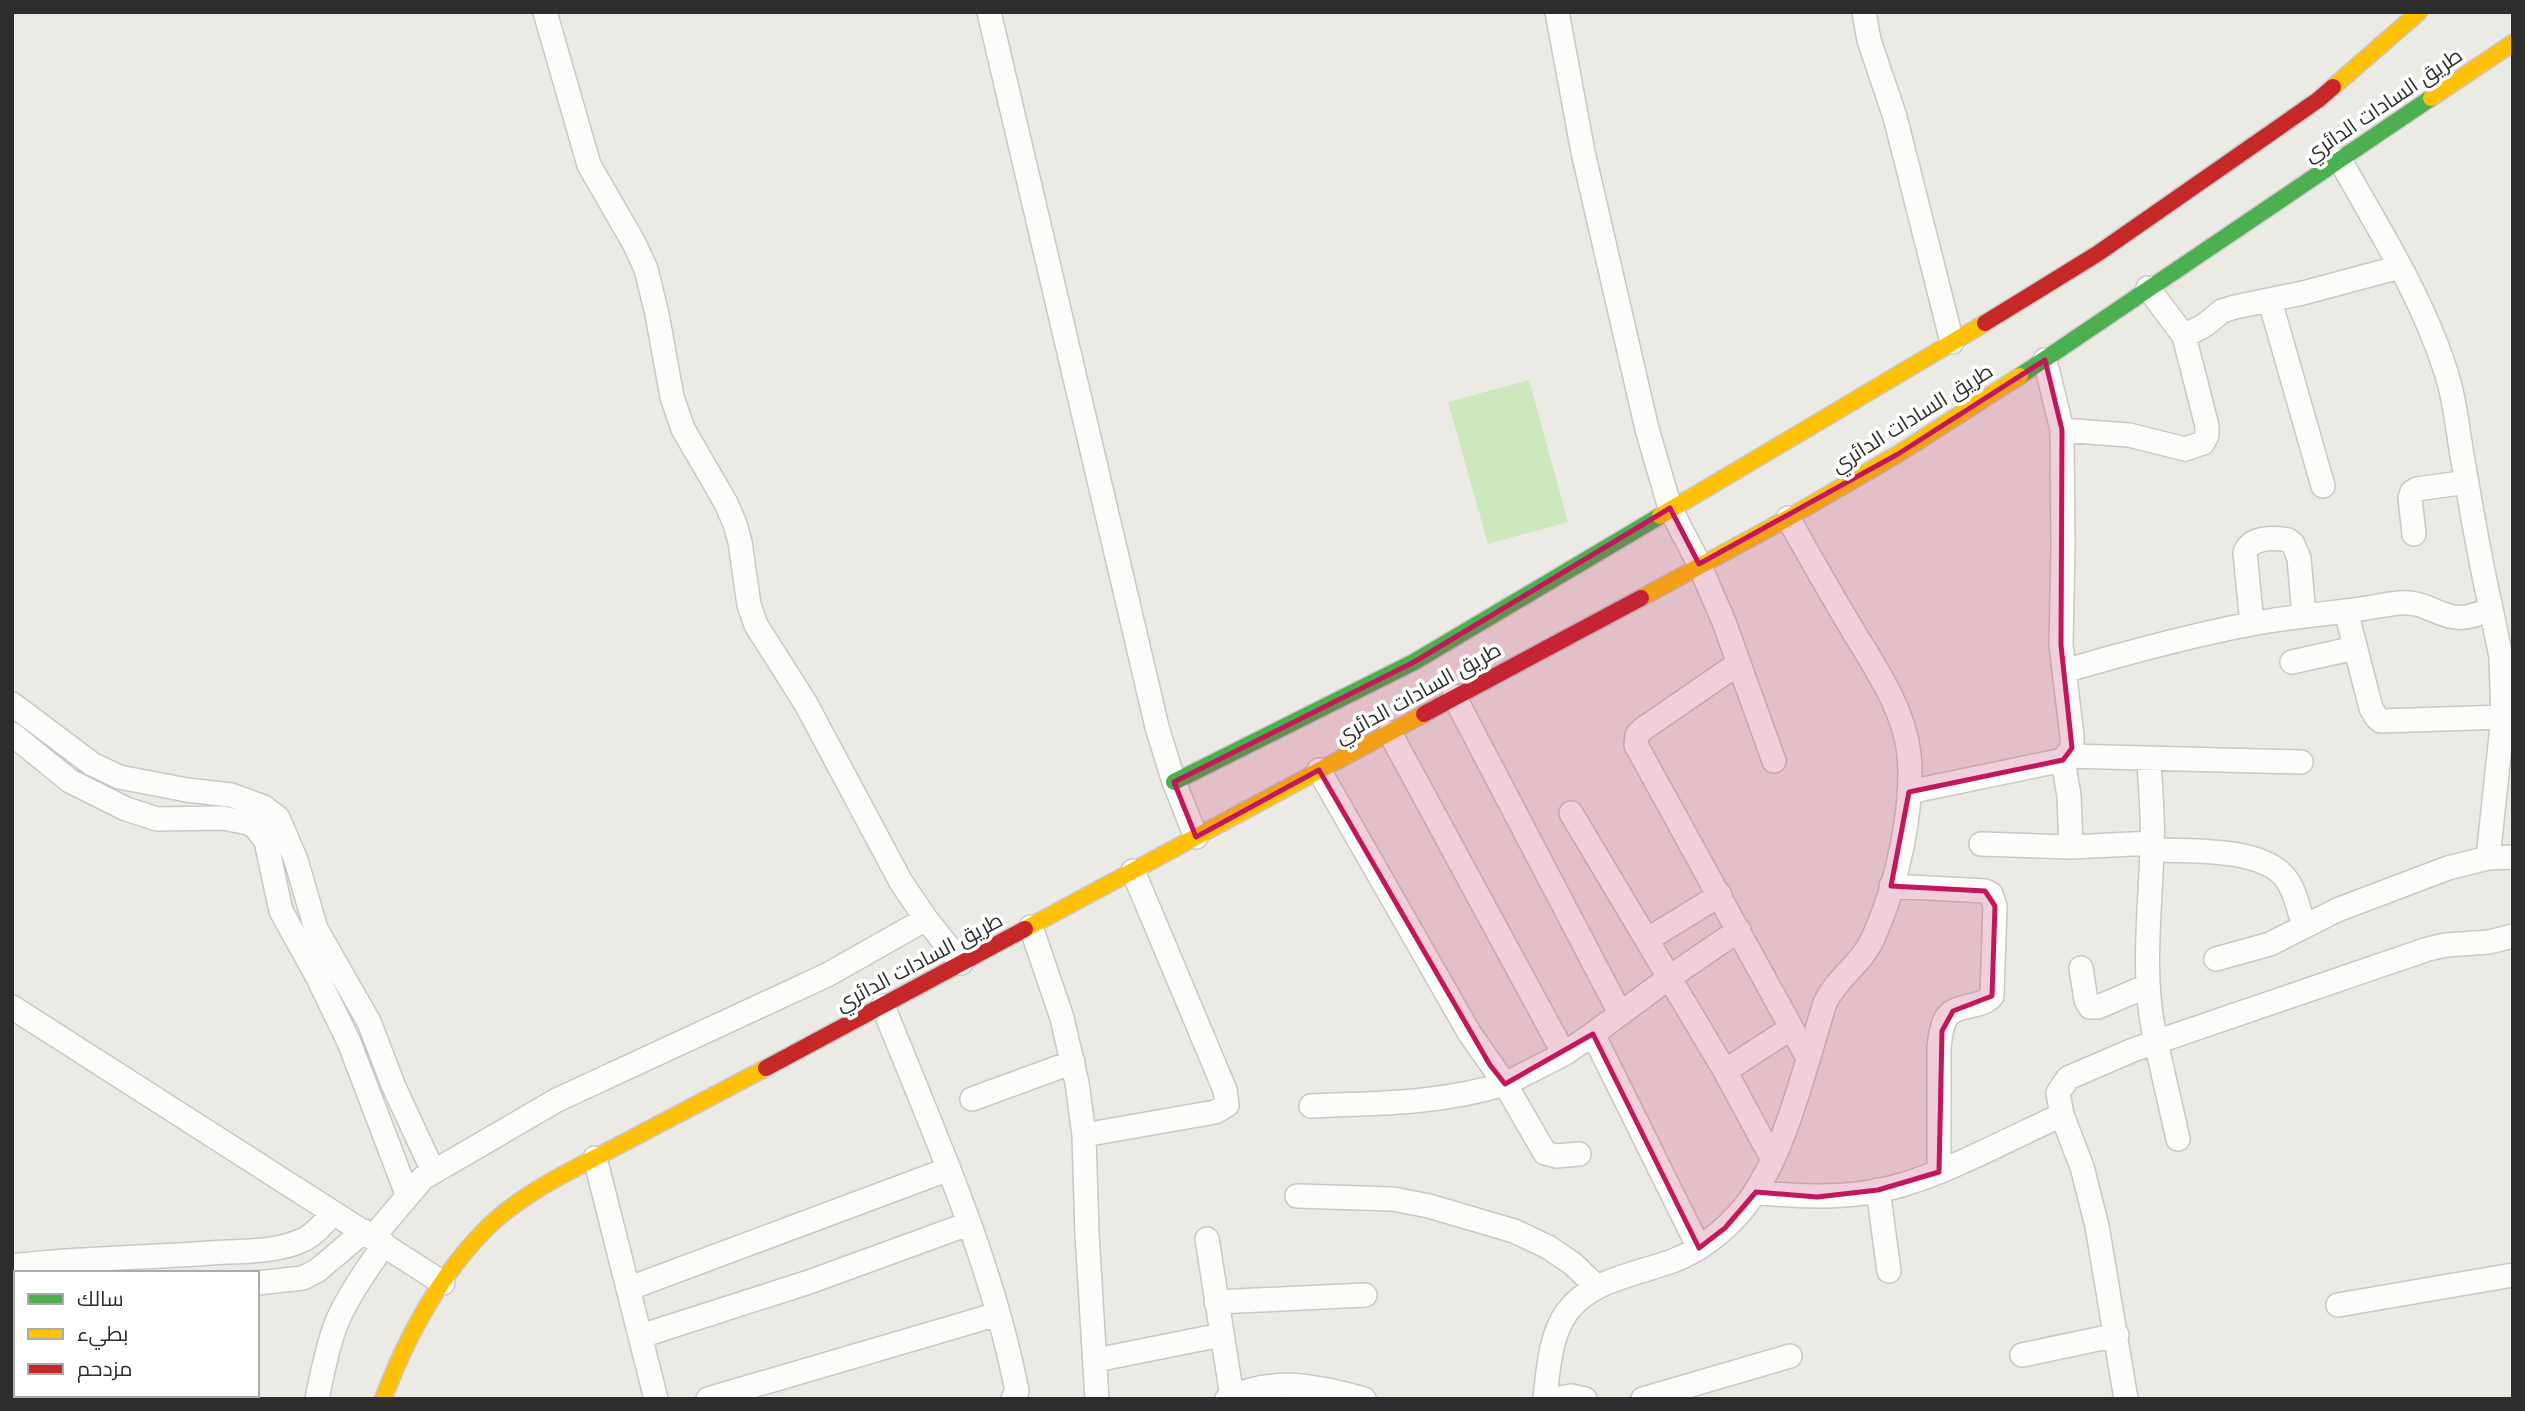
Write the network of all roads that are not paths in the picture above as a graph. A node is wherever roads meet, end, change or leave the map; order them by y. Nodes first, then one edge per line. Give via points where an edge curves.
1 (545, 12) edge
2 (989, 12) edge
3 (1557, 12) edge
4 (1864, 12) edge
5 (2419, 12) edge
6 (2513, 43) edge
7 (2340, 160) junction
8 (2400, 267) junction
9 (2148, 288) junction
10 (2270, 300) junction
11 (2184, 336) junction
12 (1951, 342) junction
13 (2045, 360) junction
14 (2062, 430) junction
15 (2467, 482) junction
16 (2323, 486) dead end
17 (1670, 509) junction
18 (1788, 518) junction
19 (2414, 534) dead end
20 (1699, 565) junction
21 (2491, 608) junction
22 (2346, 611) junction
23 (2304, 616) junction
24 (2252, 624) junction
25 (2355, 648) junction
26 (2292, 662) dead end
27 (1738, 663) junction
28 (2064, 671) junction
29 (1454, 696) junction
30 (12, 704) edge
31 (2503, 716) junction
32 (51, 732) junction
33 (1390, 733) junction
34 (12, 734) edge
35 (36, 752) junction
36 (2065, 757) junction
37 (2149, 759) junction
38 (1774, 761) dead end
39 (2301, 762) dead end
40 (1319, 770) junction
41 (1174, 782) junction
42 (1909, 792) junction
43 (1571, 813) dead end
44 (1196, 837) junction
45 (1980, 844) dead end
46 (2071, 846) junction
47 (2152, 846) junction
48 (2513, 857) edge
49 (2488, 858) junction
50 (1133, 871) junction
51 (1891, 886) junction
52 (1720, 895) junction
53 (926, 919) junction
54 (2304, 926) junction
55 (1031, 927) junction
56 (1739, 930) junction
57 (2513, 936) edge
58 (1648, 939) junction
59 (2216, 960) dead end
60 (961, 963) junction
61 (2081, 968) dead end
62 (1670, 976) junction
63 (2147, 986) junction
64 (883, 1006) junction
65 (12, 1007) edge
66 (1620, 1013) junction
67 (1791, 1028) junction
68 (1593, 1034) junction
69 (2156, 1042) junction
70 (1564, 1054) junction
71 (1808, 1058) junction
72 (1073, 1062) junction
73 (1725, 1071) junction
74 (1505, 1084) junction
75 (972, 1099) dead end
76 (1311, 1106) dead end
77 (2062, 1115) junction
78 (1084, 1135) junction
79 (2178, 1139) dead end
80 (1579, 1154) dead end
81 (595, 1158) junction
82 (1772, 1158) junction
83 (949, 1170) junction
84 (433, 1171) junction
85 (1939, 1172) junction
86 (1878, 1190) junction
87 (1756, 1192) junction
88 (407, 1194) junction
89 (1297, 1196) dead end
90 (332, 1214) junction
91 (968, 1224) junction
92 (374, 1237) junction
93 (1207, 1239) dead end
94 (1699, 1248) junction
95 (12, 1266) edge
96 (1889, 1271) dead end
97 (2513, 1275) edge
98 (259, 1283) edge
99 (443, 1283) junction
100 (1597, 1287) junction
101 (630, 1288) junction
102 (1365, 1295) dead end
103 (1216, 1301) junction
104 (2338, 1305) dead end
105 (998, 1314) junction
106 (1221, 1335) junction
107 (2117, 1335) junction
108 (641, 1336) junction
109 (2022, 1355) dead end
110 (1790, 1356) dead end
111 (1096, 1360) junction
112 (1229, 1397) edge
113 (317, 1399) edge
114 (383, 1399) edge
115 (656, 1399) edge
116 (708, 1399) edge
117 (1013, 1399) edge
118 (1097, 1399) edge
119 (1364, 1399) edge
120 (1545, 1399) edge
121 (1553, 1399) edge
122 (1585, 1399) edge
123 (1643, 1399) edge
124 (2126, 1399) edge

1 - 53 street via 589,165 646,269 682,429 735,524 756,625 806,704 879,845
2 - 41 street via 1132,624
3 - 17 street via 1583,152
4 - 12 street
5 - 12 main road via 2318,100 2097,254
6 - 7 main road, طريق السادات الدائري
7 - 8 street
7 - 9 main road, طريق السادات الدائري
8 - 10 street
8 - 15 street via 2445,367
9 - 11 street
9 - 13 main road, طريق السادات الدائري
10 - 11 street via 2222,311
10 - 16 street
11 - 14 street via 2207,426 2203,443 2185,449 2129,435
12 - 17 main road
13 - 14 street
13 - 18 main road, طريق السادات الدائري
14 - 28 street via 2060,645
15 - 19 street via 2412,492
15 - 21 street
17 - 20 street
17 - 41 main road via 1413,662
18 - 20 main road, طريق السادات الدائري
18 - 42 street via 1886,687 1909,752
20 - 27 street
20 - 29 main road, طريق السادات الدائري
21 - 22 street via 2465,618 2402,603
21 - 31 street via 2501,657
22 - 23 street
22 - 25 street
23 - 24 street
23 - 24 street via 2296,550 2288,540 2262,540 2247,546 2245,553
24 - 28 street via 2167,641
25 - 26 street
25 - 31 street via 2371,708 2381,721
27 - 38 street
27 - 52 street via 1643,729 1636,740
28 - 36 street via 2072,736 2072,748
29 - 33 main road, طريق السادات الدائري
29 - 66 street
30 - 32 street
31 - 49 street
32 - 35 street
32 - 84 street via 92,764 119,777 231,794 278,818 316,929 369,1022
33 - 40 main road, طريق السادات الدائري
33 - 70 street
34 - 35 street
35 - 88 street via 82,789 144,815 174,820 222,818 257,828 266,841 281,911 349,1042
36 - 37 street
36 - 42 street
36 - 46 street
37 - 39 street
37 - 47 street
40 - 44 main road, طريق السادات الدائري
40 - 74 street via 1470,1034
41 - 44 street
42 - 51 street
43 - 58 street
44 - 50 main road, طريق السادات الدائري
45 - 46 street
46 - 47 street
47 - 54 street via 2239,855 2273,867 2287,880
47 - 63 street
48 - 49 street
49 - 54 street via 2396,887
50 - 55 main road, طريق السادات الدائري
50 - 78 street via 1227,1105 1215,1112
51 - 71 street via 1866,954 1828,996
51 - 85 street via 1985,891 1996,906 1992,996 1953,1011 1942,1031
52 - 56 street
52 - 58 street
53 - 60 street
53 - 84 street via 816,981 556,1100
54 - 59 street via 2270,944
55 - 60 main road, طريق السادات الدائري
55 - 72 street
56 - 62 street
56 - 67 street
57 - 69 street via 2428,949
58 - 62 street
60 - 64 main road, طريق السادات الدائري
61 - 63 street via 2090,1007
62 - 66 street
62 - 73 street
63 - 69 street
64 - 81 main road, طريق السادات الدائري
64 - 83 street
65 - 90 street
66 - 68 street
67 - 71 street
67 - 73 street
68 - 70 street
68 - 94 street
69 - 77 street via 2068,1078 2058,1093
69 - 79 street
70 - 74 street
71 - 82 street
72 - 75 street
72 - 78 street
73 - 82 street
74 - 76 street via 1432,1101
74 - 80 street via 1545,1153
77 - 85 street
77 - 107 street via 2097,1226
78 - 111 street
81 - 99 main road, طريق السادات الدائري via 519,1202 464,1253
81 - 101 street
82 - 87 street
83 - 91 street
83 - 101 street
84 - 88 street
85 - 86 street
86 - 87 street via 1817,1197
86 - 96 street
87 - 94 street via 1726,1228
88 - 92 street
89 - 100 street via 1393,1199 1514,1231 1548,1247
90 - 92 street
90 - 95 street via 306,1238 270,1248
91 - 105 street
91 - 108 street via 798,1286
92 - 98 street via 303,1278
92 - 99 street
92 - 113 street via 336,1324
93 - 103 street
94 - 100 street
97 - 104 street
99 - 114 main road, طريق السادات الدائري via 413,1332
100 - 120 street via 1565,1314 1552,1348
101 - 108 street
102 - 103 street
103 - 106 street
105 - 116 street
105 - 117 street via 1017,1391
106 - 111 street
106 - 112 street
107 - 109 street
107 - 124 street
108 - 115 street
110 - 123 street
111 - 118 street
112 - 119 street via 1274,1384 1304,1385
121 - 122 street

